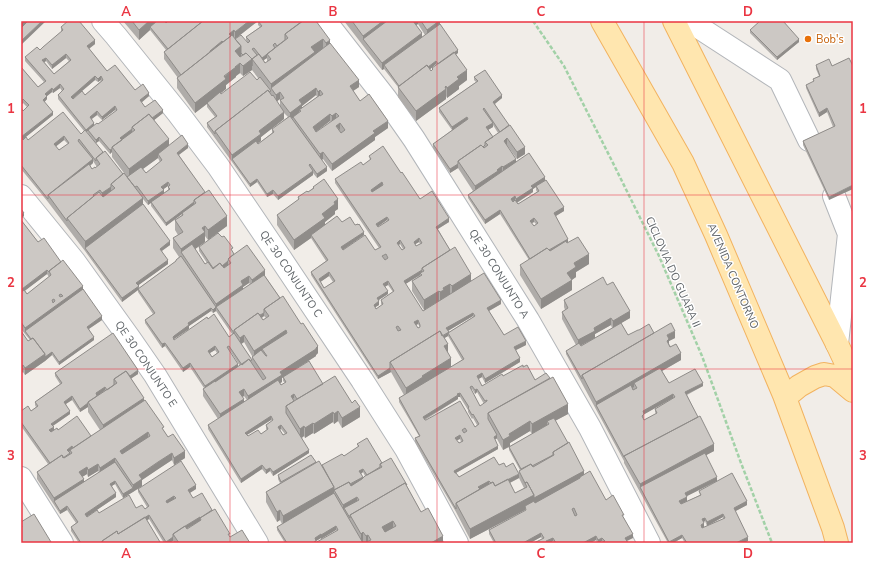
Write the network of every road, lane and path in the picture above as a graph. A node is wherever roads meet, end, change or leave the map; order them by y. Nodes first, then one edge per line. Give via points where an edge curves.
1 (103, 21) edge
2 (325, 21) edge
3 (533, 21) edge
4 (602, 21) edge
5 (674, 21) edge
6 (689, 21) edge
7 (809, 140) edge
8 (21, 196) edge
9 (834, 196) edge
10 (837, 344) junction
11 (853, 378) edge
12 (853, 391) edge
13 (784, 395) junction
14 (21, 478) edge
15 (62, 543) edge
16 (257, 543) edge
17 (458, 543) edge
18 (649, 543) edge
19 (772, 543) edge
20 (837, 543) edge

1 - 17 street, QE 30 CONJUNTO C via 218,166 362,380 406,450
2 - 18 street, QE 30 CONJUNTO A via 414,139 524,313 590,428
3 - 19 path, CICLOVIA DO GUARA II via 564,66 659,256 702,356
4 - 13 main road, AVENIDA CONTORNO via 683,163
5 - 10 main road
6 - 7 street via 780,80
8 - 16 street, QE 30 CONJUNTO E via 74,261 155,375
9 - 10 street via 849,234
10 - 11 main road
12 - 13 main road via 835,376 824,374
13 - 20 main road, AVENIDA CONTORNO
14 - 15 street

